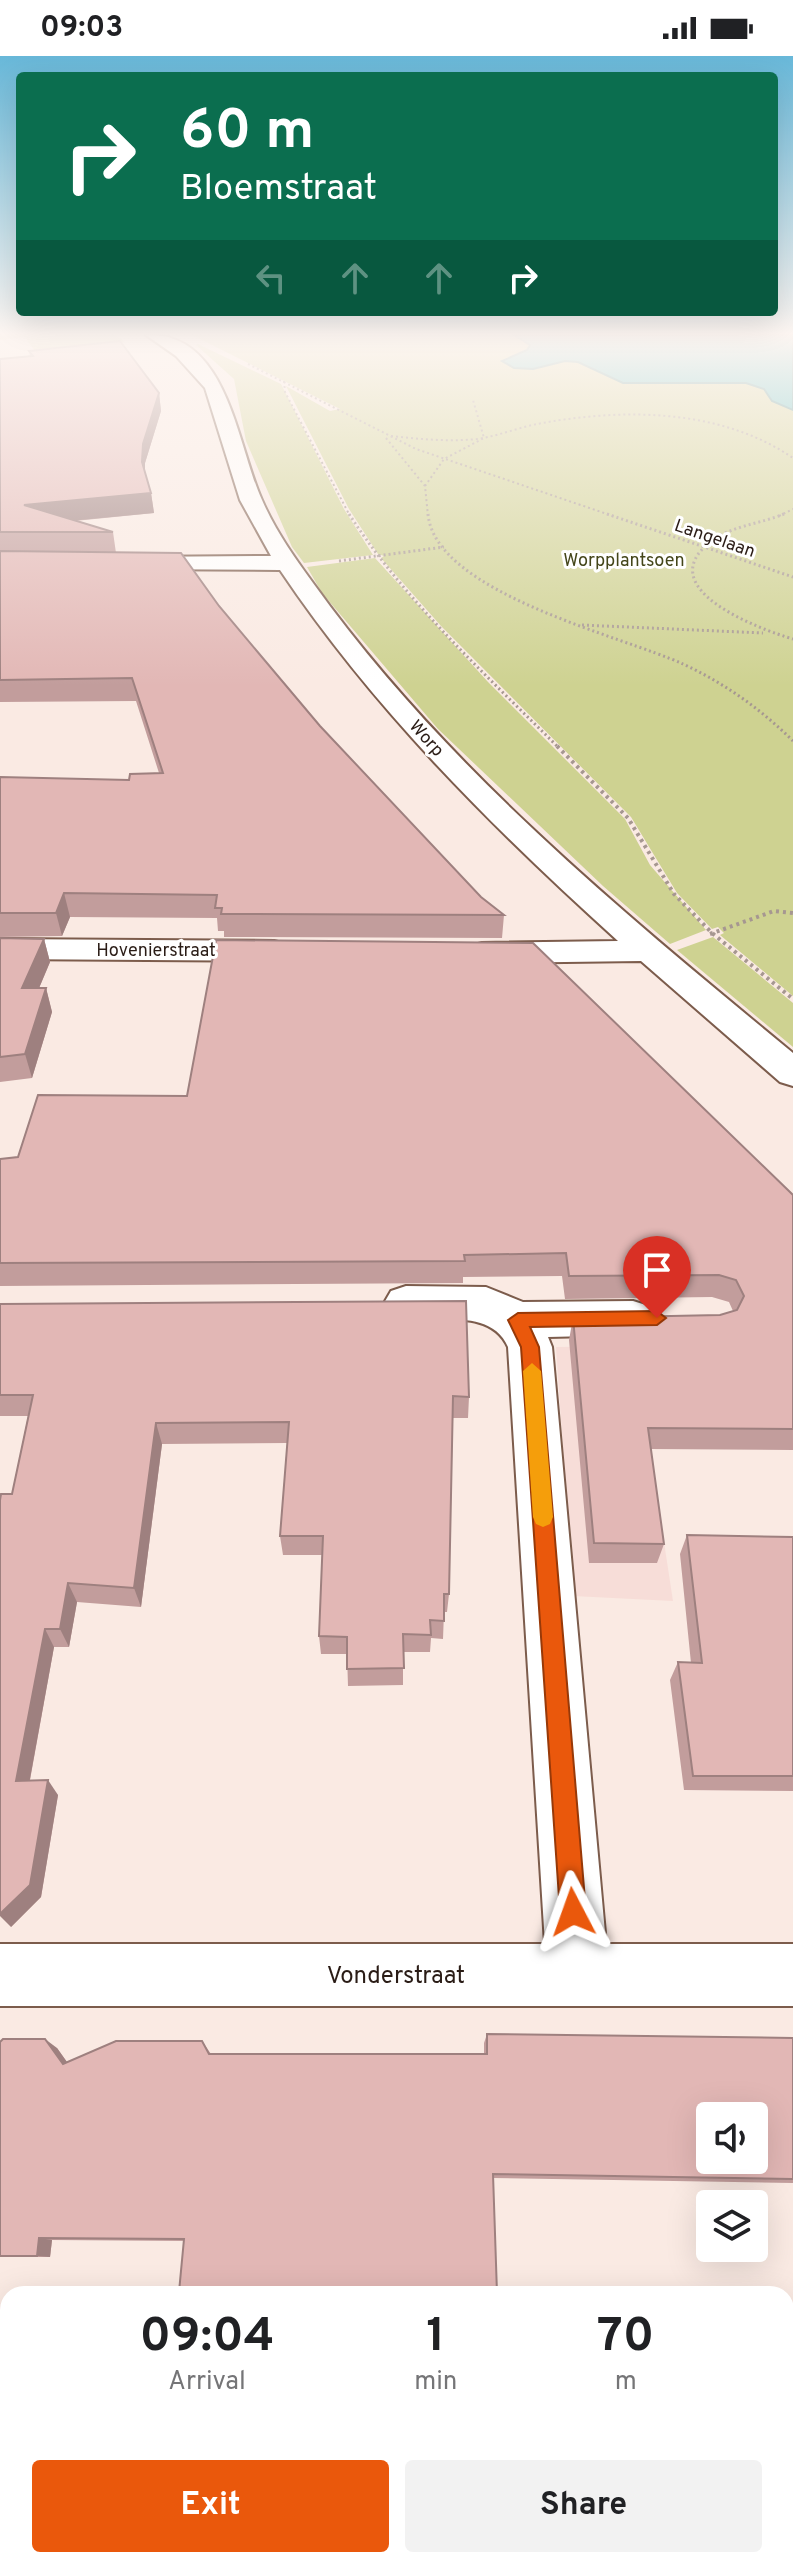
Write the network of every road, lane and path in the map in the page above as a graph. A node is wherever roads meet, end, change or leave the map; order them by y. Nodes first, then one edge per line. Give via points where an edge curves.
1 (236, 452) edge
2 (316, 452) edge
3 (396, 452) edge
4 (426, 452) edge
5 (457, 452) edge
6 (444, 459) junction
7 (425, 486) junction
8 (793, 509) edge
9 (704, 546) junction
10 (445, 547) junction
11 (376, 556) junction
12 (287, 563) junction
13 (108, 564) edge
14 (793, 577) edge
15 (569, 624) junction
16 (768, 633) junction
17 (793, 639) edge
18 (793, 741) edge
19 (793, 913) edge
20 (712, 933) junction
21 (0, 949) edge
22 (648, 951) junction
23 (312, 952) edge
24 (452, 953) edge
25 (793, 999) edge
26 (793, 1073) edge
27 (361, 1304) edge
28 (667, 1318) edge
29 (518, 1320) junction
30 (0, 1975) edge
31 (578, 1975) junction
32 (793, 1975) edge

1 - 12 street, Worp via 249,497
2 - 11 path
3 - 7 path
4 - 6 path, Langelaan
5 - 6 path
6 - 7 path
6 - 9 path, Langelaan
7 - 10 path via 424,519
8 - 9 path
9 - 14 path, Langelaan
9 - 16 path via 693,564 701,591 720,609
10 - 11 path
10 - 15 path via 501,593
11 - 20 path via 628,818 674,894
12 - 13 street
12 - 22 street, Worp via 365,669 493,810
15 - 16 path
15 - 18 path via 701,672 748,701
16 - 17 path
19 - 20 path via 774,911
20 - 25 path
21 - 23 street, Hovenierstraat
22 - 24 street
22 - 26 street, Worp
27 - 29 street via 478,1303 500,1308
28 - 29 street
29 - 31 street via 530,1347
30 - 31 street, Vonderstraat
31 - 32 street, Vonderstraat

